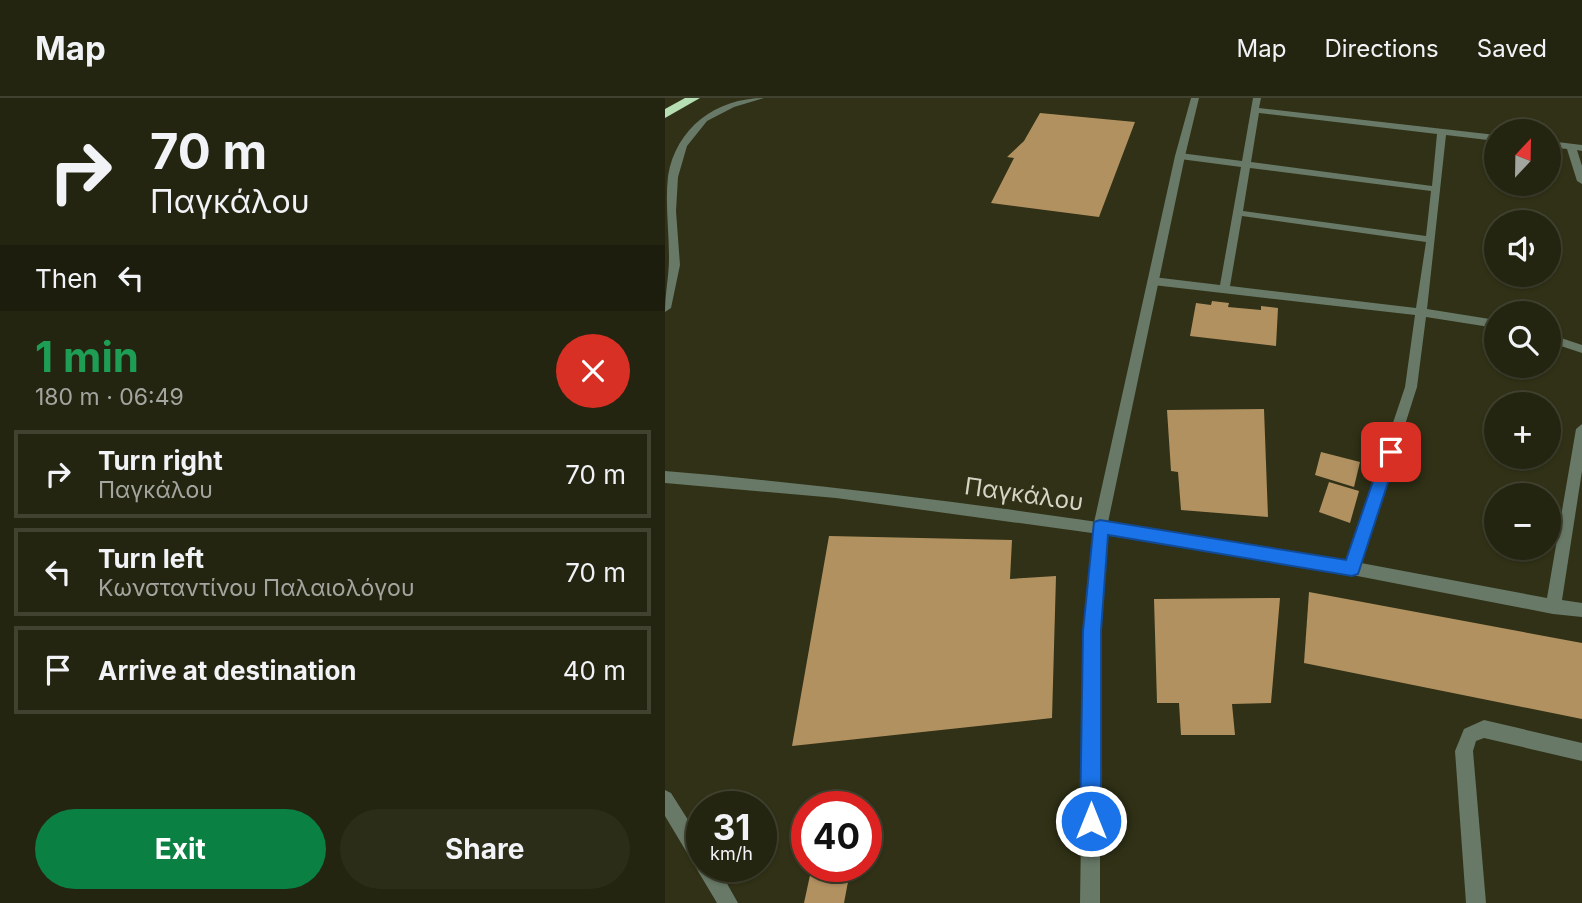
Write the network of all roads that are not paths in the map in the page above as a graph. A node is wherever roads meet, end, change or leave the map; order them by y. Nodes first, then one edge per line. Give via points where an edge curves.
1 (694, 98) edge
2 (760, 98) edge
3 (1195, 98) edge
4 (1257, 98) edge
5 (1254, 110) junction
6 (665, 114) edge
7 (1442, 131) junction
8 (1484, 136) edge
9 (1561, 145) edge
10 (1571, 146) junction
11 (1582, 148) edge
12 (1180, 156) junction
13 (1247, 163) junction
14 (1582, 181) edge
15 (1436, 189) junction
16 (1239, 213) junction
17 (1431, 240) junction
18 (670, 252) edge
19 (1153, 281) junction
20 (1224, 291) junction
21 (665, 308) edge
22 (1419, 312) junction
23 (1484, 322) edge
24 (1561, 342) edge
25 (1582, 349) edge
26 (1582, 429) edge
27 (665, 477) edge
28 (1100, 527) junction
29 (1352, 568) junction
30 (1553, 607) junction
31 (1582, 610) edge
32 (1582, 752) edge
33 (665, 799) edge
34 (686, 834) edge
35 (716, 882) edge
36 (728, 903) edge
37 (1090, 903) edge
38 (1476, 903) edge

1 - 6 highway
2 - 18 street via 733,105 693,125 670,152 666,176
3 - 12 street
4 - 5 street
5 - 7 street
5 - 13 street
7 - 8 street
7 - 15 street
9 - 10 street
10 - 11 street
10 - 14 street
12 - 13 street
12 - 19 street
13 - 15 street
13 - 16 street
15 - 17 street
16 - 17 street
16 - 20 street
17 - 22 street
18 - 21 street via 674,279
19 - 20 street
19 - 28 street
20 - 22 street
22 - 23 street
22 - 29 street via 1411,387
24 - 25 street
26 - 30 street
27 - 28 street, Παγκάλου via 796,486
28 - 29 street, Παγκάλου
28 - 37 street via 1092,631
29 - 30 street, Παγκάλου
30 - 31 street, Παγκάλου
32 - 38 street via 1484,729 1470,735 1464,751
33 - 34 street
35 - 36 street

